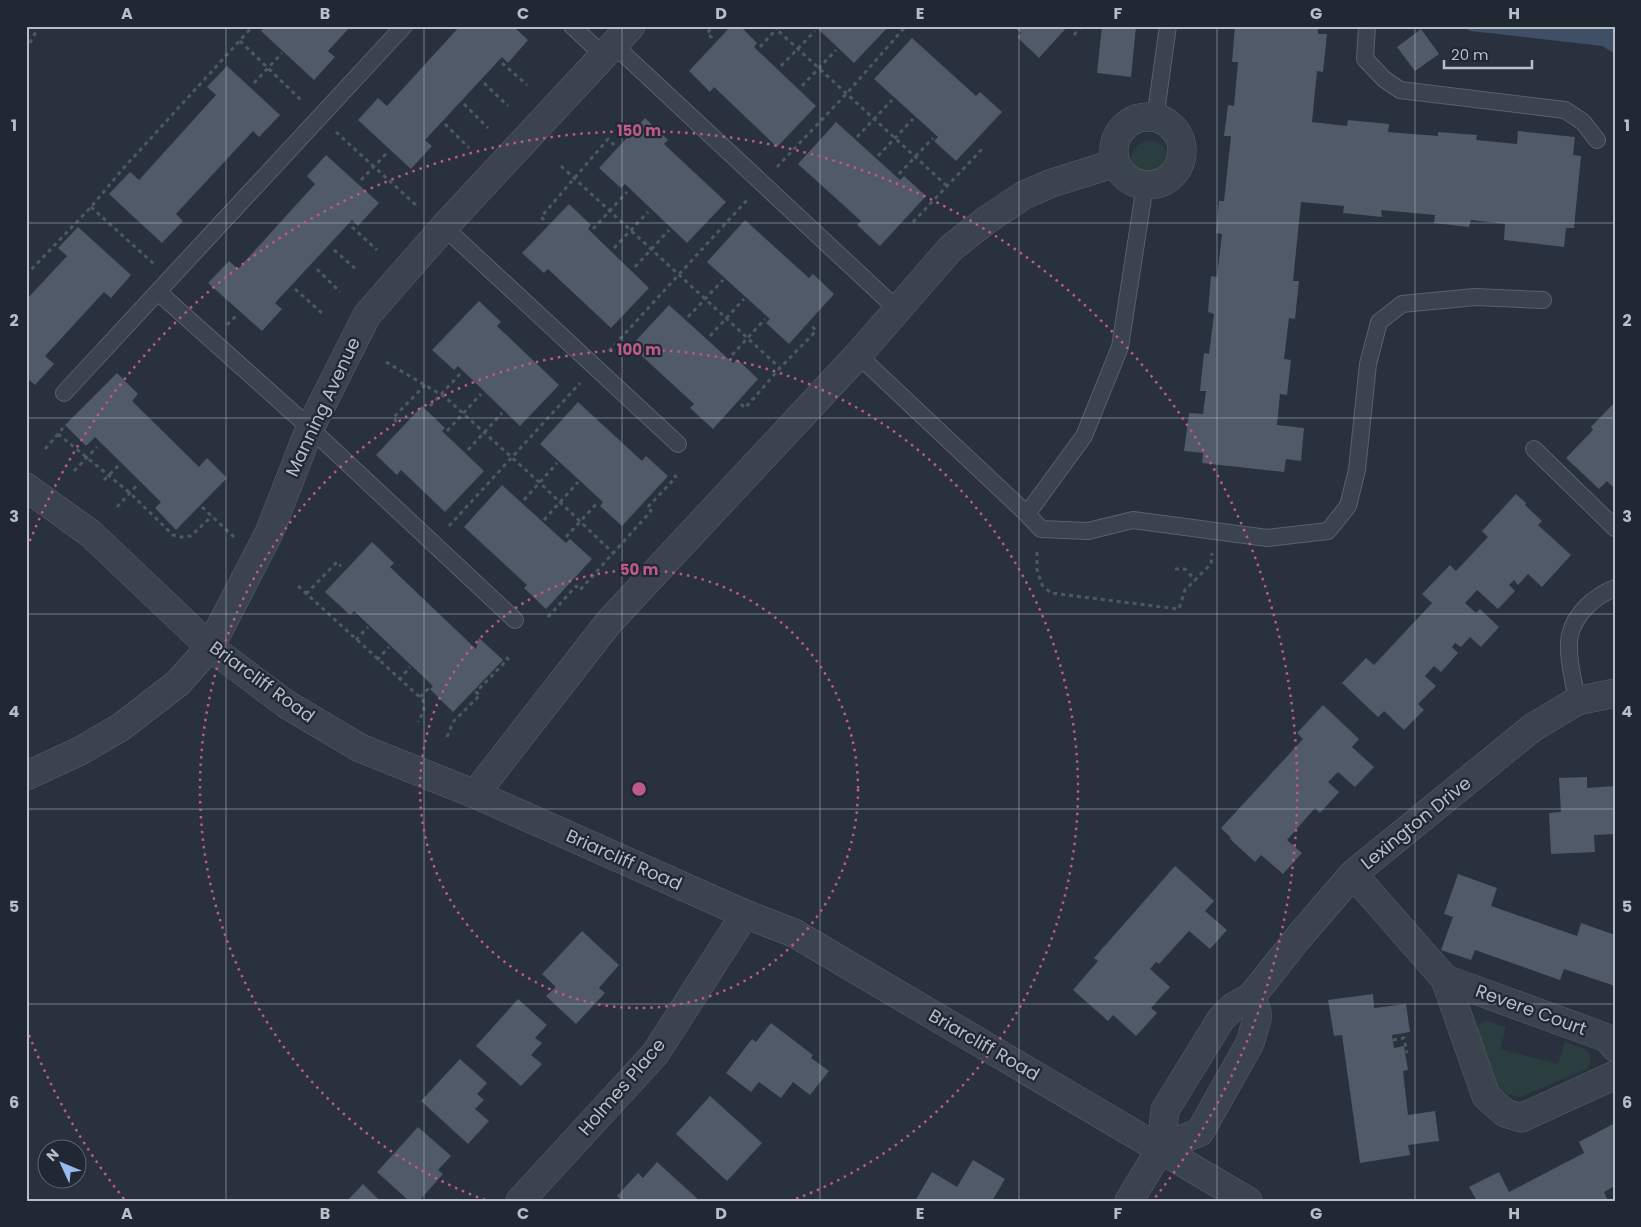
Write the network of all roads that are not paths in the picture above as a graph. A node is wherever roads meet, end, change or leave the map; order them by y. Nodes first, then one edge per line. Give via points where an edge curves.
1 (404, 26) edge
2 (572, 26) edge
3 (1168, 26) edge
4 (1367, 26) edge
5 (616, 42) edge
6 (1156, 119) junction
7 (1597, 140) dead end
8 (1116, 163) junction
9 (1146, 185) junction
10 (444, 227) junction
11 (158, 292) junction
12 (1543, 300) dead end
13 (898, 310) junction
14 (858, 354) junction
15 (64, 394) dead end
16 (310, 428) junction
17 (678, 444) dead end
18 (1534, 449) dead end
19 (26, 487) edge
20 (1027, 514) junction
21 (1615, 528) edge
22 (1615, 588) edge
23 (515, 620) dead end
24 (210, 647) junction
25 (1615, 693) edge
26 (1577, 701) junction
27 (26, 776) edge
28 (475, 794) junction
29 (1353, 874) junction
30 (745, 914) junction
31 (1445, 979) junction
32 (1252, 996) junction
33 (1615, 1047) edge
34 (1615, 1075) edge
35 (1161, 1148) junction
36 (520, 1201) edge
37 (1129, 1201) edge
38 (1248, 1201) edge

1 - 11 lane
2 - 5 lane
3 - 6 lane
4 - 7 lane via 1366,59 1379,75 1400,90 1565,110 1584,122
5 - 10 street, Manning Avenue
5 - 13 lane
6 - 8 street via 1141,119 1118,135 1114,149
6 - 9 street via 1168,124 1178,136 1181,156 1177,169 1168,179
8 - 9 street via 1129,179
8 - 13 street via 1024,195 988,219 951,248
9 - 20 lane via 1120,346 1084,436
10 - 16 street, Manning Avenue via 367,315
10 - 17 lane
11 - 15 lane
11 - 16 lane
12 - 20 lane via 1475,297 1402,304 1378,322 1368,364 1357,470 1348,506 1328,531 1267,538 1133,520 1088,531 1041,529
13 - 14 street
14 - 20 lane
14 - 28 street via 609,622
16 - 23 lane
16 - 24 street, Manning Avenue via 269,533
18 - 21 lane
19 - 24 street, Briarcliff Road via 91,534
22 - 26 lane via 1583,610 1573,626 1570,653
24 - 27 street, Manning Avenue via 178,684 121,727 80,751
24 - 28 street, Briarcliff Road via 286,704 360,748
25 - 26 street, Lexington Drive
26 - 29 street, Lexington Drive via 1532,728
28 - 30 street, Briarcliff Road
29 - 31 street, Revere Court
29 - 32 street, Lexington Drive
30 - 35 street, Briarcliff Road via 794,933
30 - 36 street, Holmes Place via 655,1054
31 - 33 street, Revere Court via 1607,1038
31 - 34 street, Revere Court via 1486,1096 1505,1113 1521,1118
32 - 35 street, Lexington Drive via 1221,1019 1165,1110
32 - 35 street via 1257,1019 1255,1030 1200,1132
35 - 37 street
35 - 38 street, Briarcliff Road

